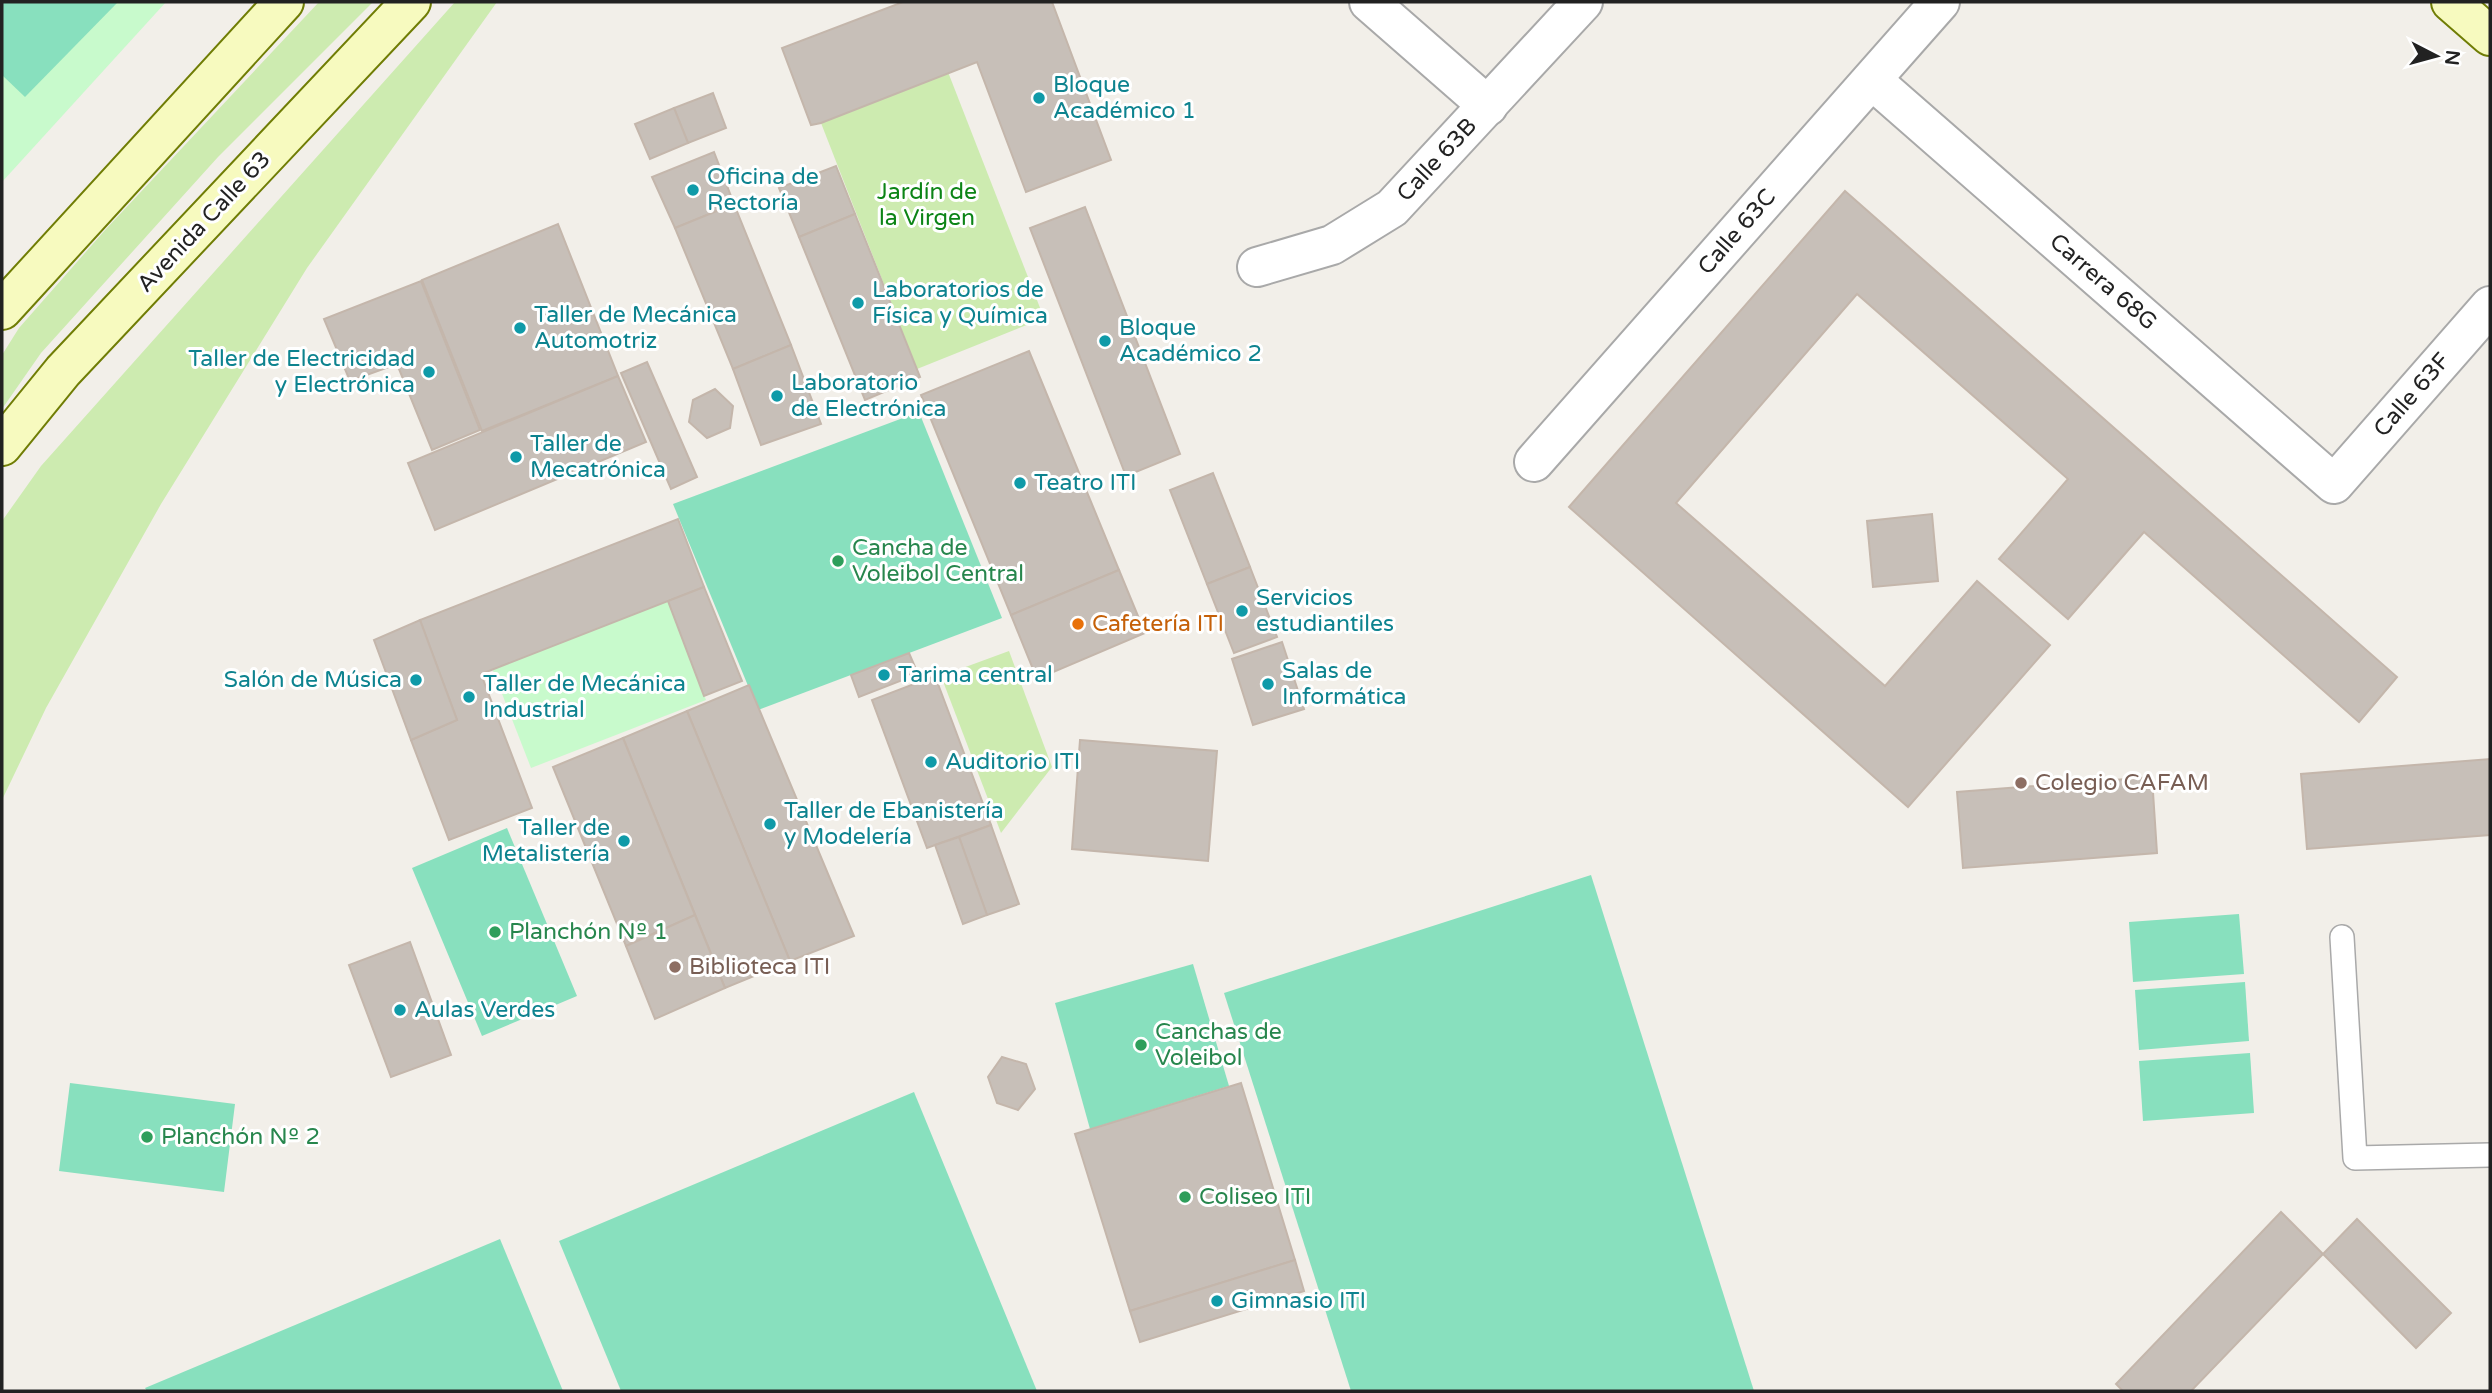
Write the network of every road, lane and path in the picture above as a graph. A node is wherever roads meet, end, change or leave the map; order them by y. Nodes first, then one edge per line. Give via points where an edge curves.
1 (285, 2) edge
2 (411, 2) edge
3 (1369, 2) edge
4 (1583, 2) edge
5 (1940, 2) edge
6 (2451, 2) edge
7 (2490, 36) edge
8 (1872, 80) junction
9 (1488, 106) junction
10 (1257, 267) dead end
11 (2490, 306) edge
12 (2, 310) edge
13 (2, 446) edge
14 (1534, 462) dead end
15 (2334, 484) joint
16 (2342, 937) dead end
17 (2490, 1155) edge

1 - 12 main road
2 - 13 main road, Avenida Calle 63 via 64,371
3 - 9 street
4 - 9 street, Calle 63B
5 - 8 street, Calle 63C
6 - 7 main road
8 - 14 street, Calle 63C
8 - 15 street, Carrera 68G
9 - 10 street, Calle 63B via 1392,208 1332,245
11 - 15 street, Calle 63F
16 - 17 lane via 2355,1158

